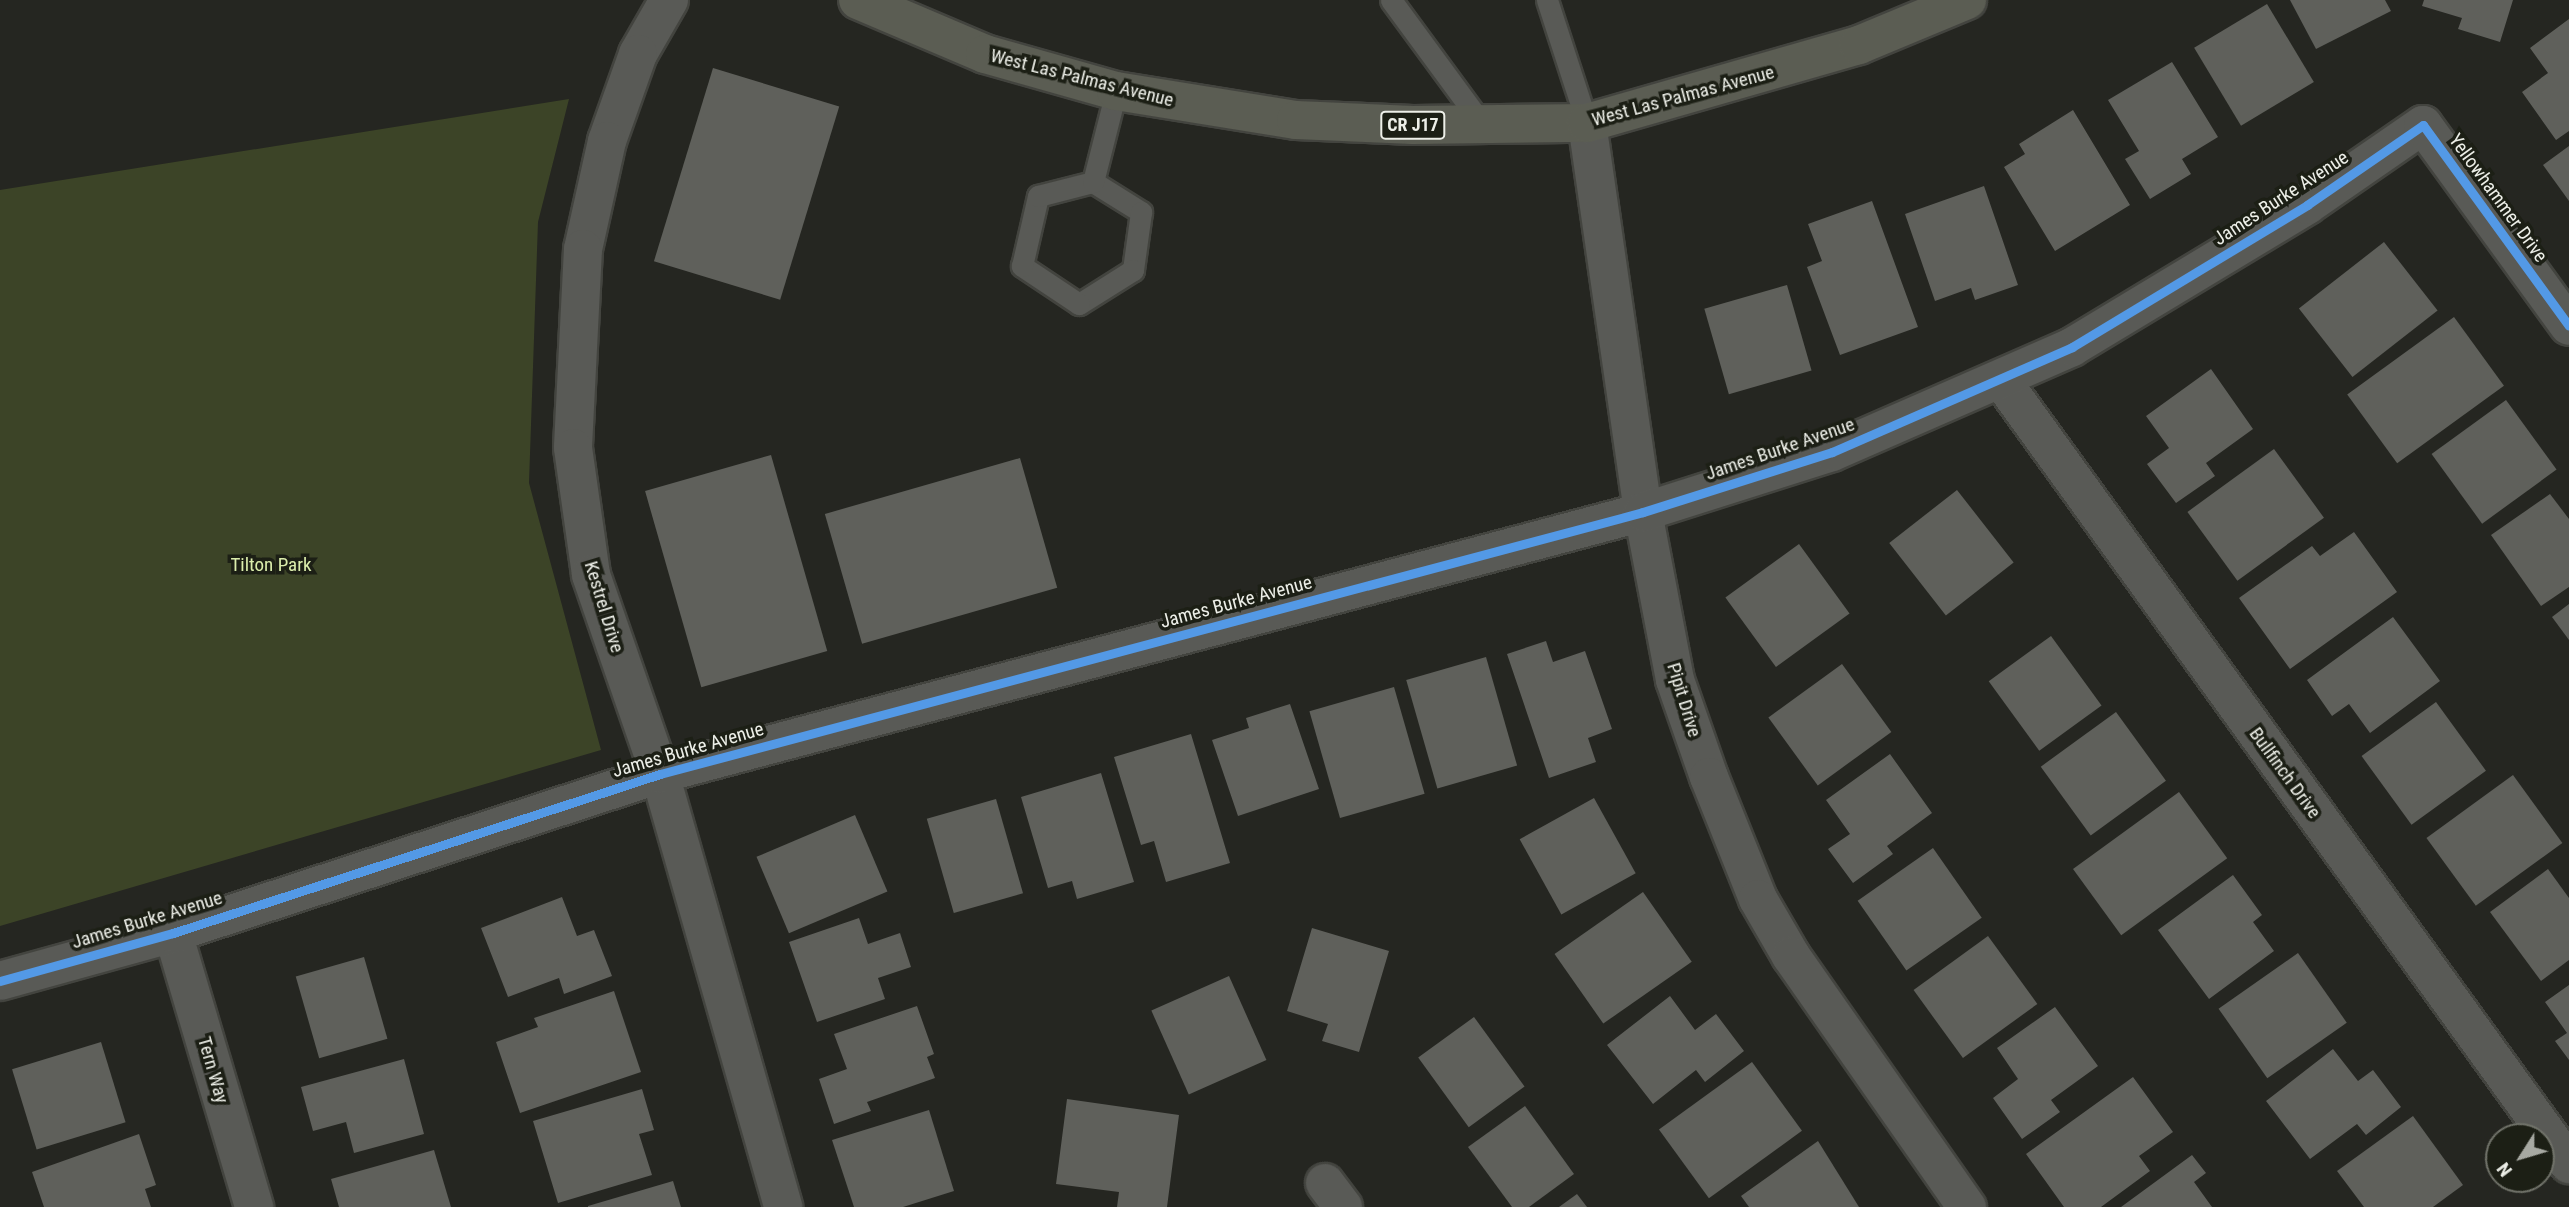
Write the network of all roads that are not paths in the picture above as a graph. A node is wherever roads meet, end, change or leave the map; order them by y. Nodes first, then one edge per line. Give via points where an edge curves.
1 (669, 0) edge
2 (858, 0) edge
3 (1390, 0) edge
4 (1547, 0) edge
5 (1967, 0) edge
6 (1116, 91) junction
7 (1587, 123) junction
8 (1482, 124) junction
9 (2423, 125) joint
10 (1093, 182) junction
11 (2569, 326) edge
12 (2002, 382) junction
13 (1643, 512) junction
14 (660, 774) junction
15 (173, 933) junction
16 (0, 981) edge
17 (2569, 1164) edge
18 (254, 1207) edge
19 (783, 1207) edge
20 (1967, 1207) edge

1 - 14 street, Kestrel Drive via 638,54 607,141 583,249 573,448 591,575
2 - 6 main road, West Las Palmas Avenue / CR J17 via 985,54
3 - 8 lane
4 - 7 lane
5 - 7 main road, West Las Palmas Avenue / CR J17 via 1846,49
6 - 8 main road, West Las Palmas Avenue / CR J17 via 1296,120
6 - 10 lane
7 - 8 main road, West Las Palmas Avenue / CR J17
7 - 13 street, Pipit Drive
9 - 11 street, Yellowhammer Drive
9 - 12 street, James Burke Avenue via 2179,285
10 - 10 lane via 1038,196 1022,266 1079,304 1133,270 1141,212
12 - 13 street, James Burke Avenue via 1832,452
12 - 17 street, Bullfinch Drive
13 - 14 street, James Burke Avenue
13 - 20 street, Pipit Drive via 1675,680 1758,899 1838,1031
14 - 15 street, James Burke Avenue
14 - 19 street, Kestrel Drive
15 - 16 street, James Burke Avenue
15 - 18 street, Tern Way

